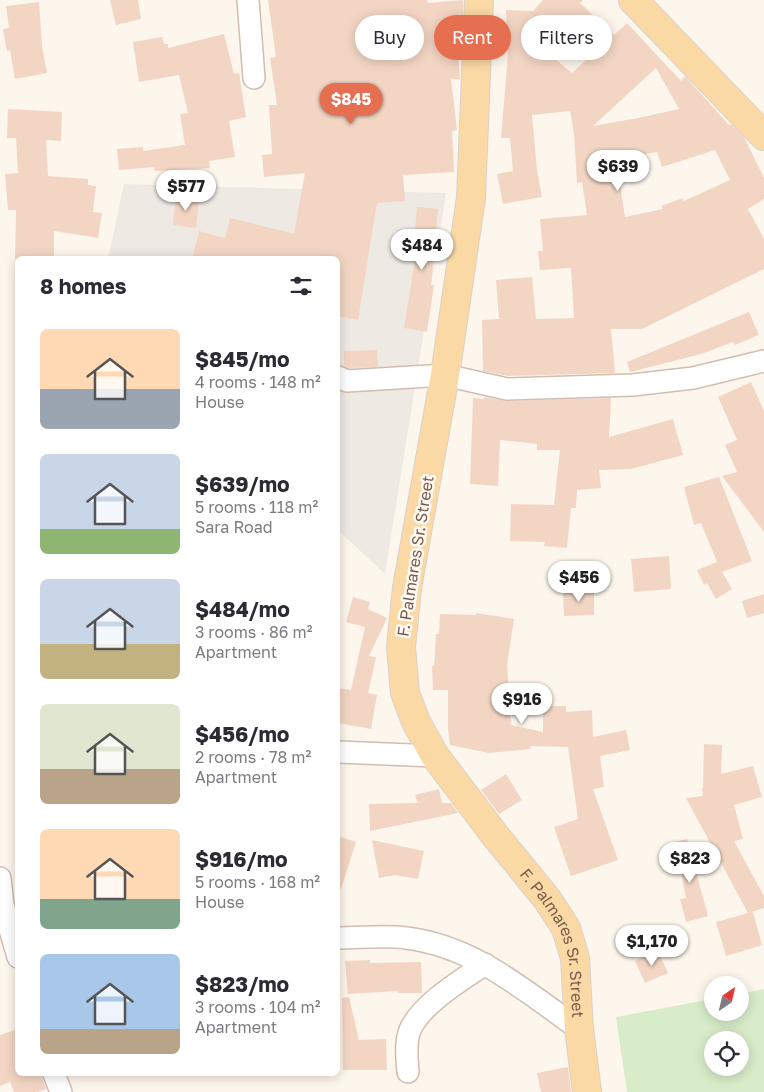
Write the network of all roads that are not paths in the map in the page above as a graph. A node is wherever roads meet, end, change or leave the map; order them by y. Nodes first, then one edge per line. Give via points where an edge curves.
1 (248, 0) edge
2 (479, 0) edge
3 (633, 0) edge
4 (254, 78) dead end
5 (764, 136) edge
6 (764, 361) edge
7 (445, 376) junction
8 (340, 378) edge
9 (340, 752) edge
10 (436, 756) junction
11 (0, 878) edge
12 (340, 938) edge
13 (15, 947) edge
14 (485, 964) junction
15 (579, 1029) junction
16 (408, 1072) dead end
17 (55, 1076) edge
18 (61, 1092) edge
19 (587, 1092) edge

1 - 4 street
2 - 7 main road, F. Palmares Sr. Street via 472,198
3 - 5 main road
6 - 7 street via 693,378 633,385 506,389
7 - 8 street via 347,381
7 - 10 main road, F. Palmares Sr. Street via 407,588 401,647 405,693 416,722
9 - 10 street
10 - 15 main road, F. Palmares Sr. Street via 566,928 575,958
11 - 13 street via 3,905
12 - 14 street via 405,938 445,946
14 - 15 street
14 - 16 street via 446,991 425,1010 410,1030
15 - 19 main road, F. Palmares Sr. Street
17 - 18 street

